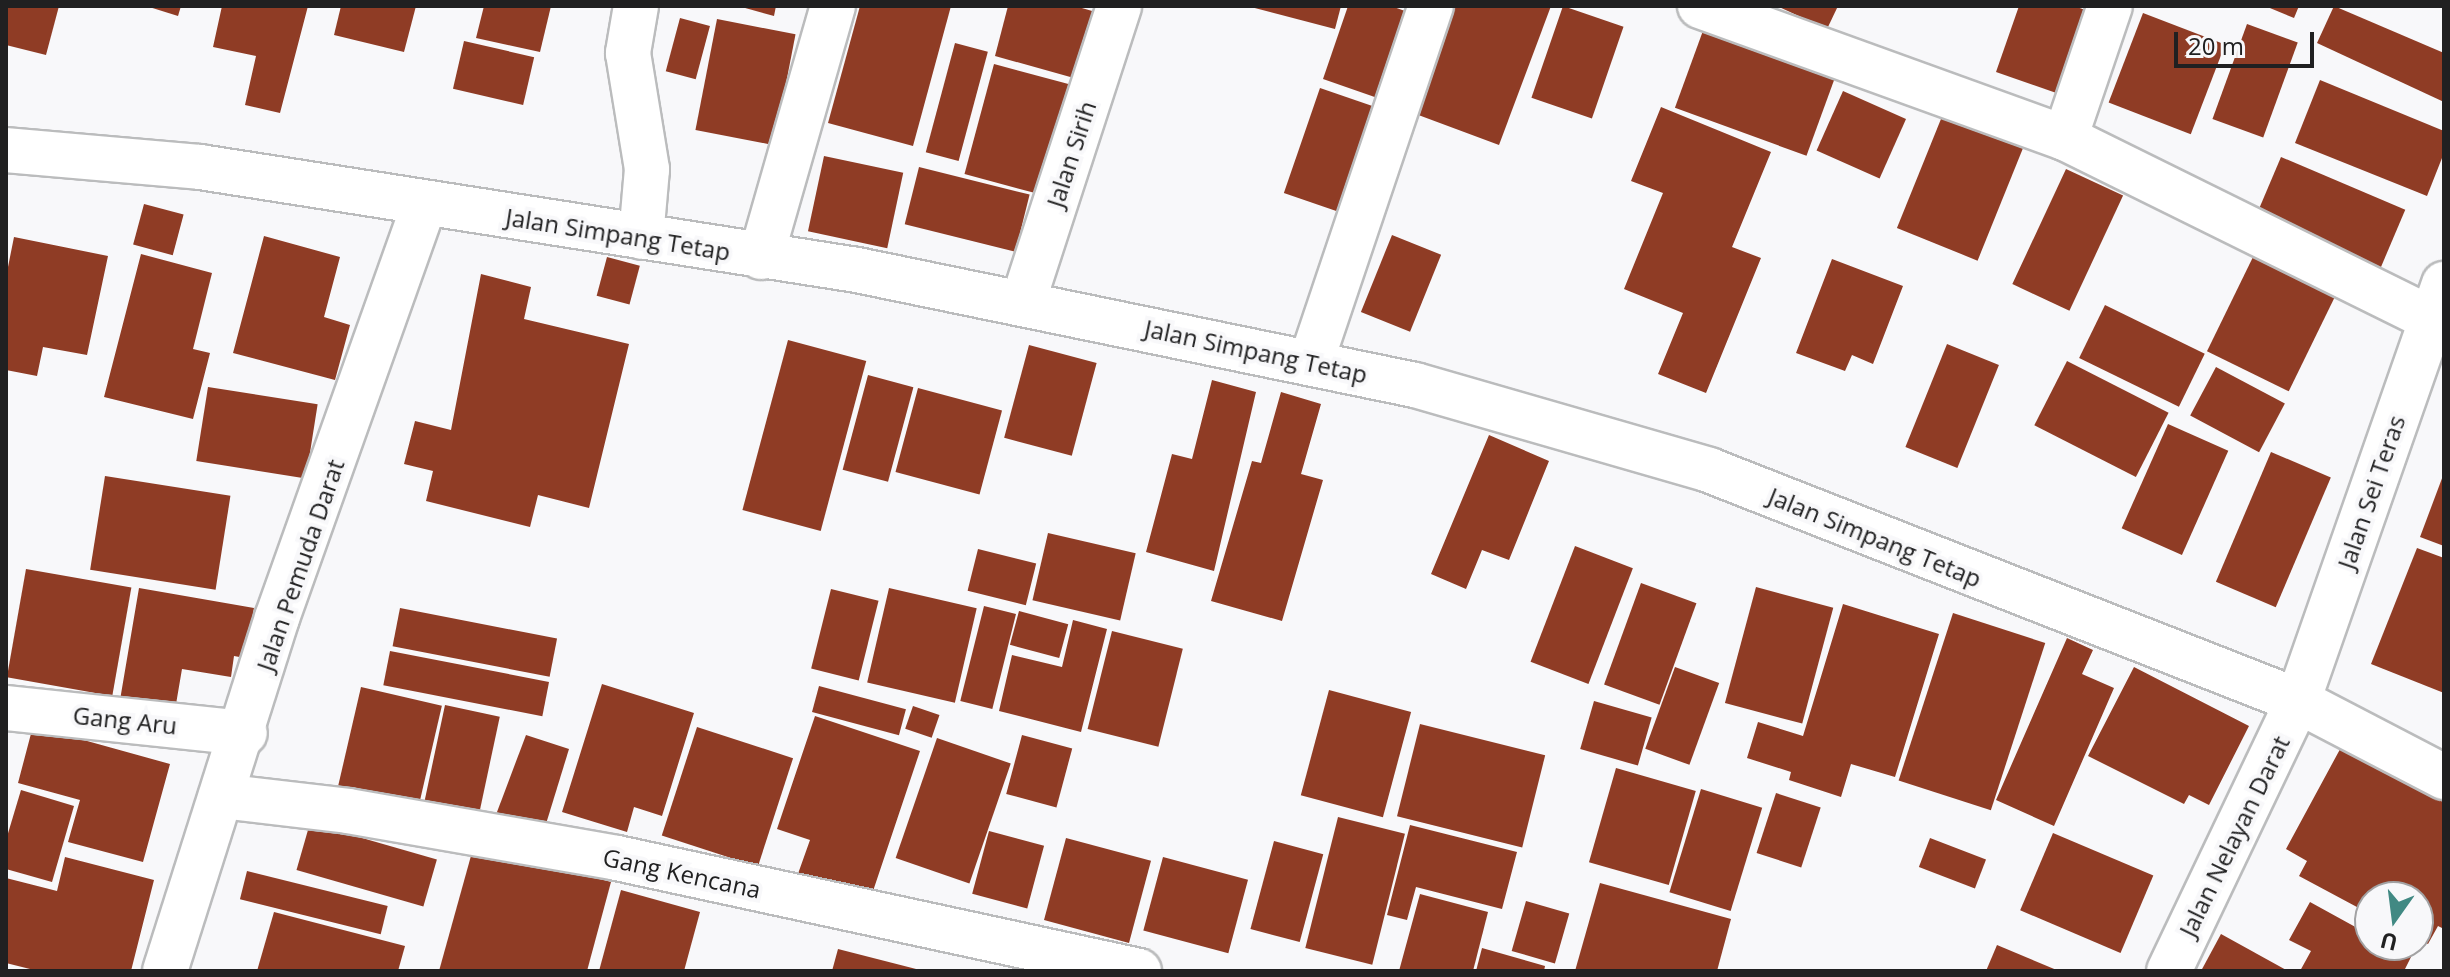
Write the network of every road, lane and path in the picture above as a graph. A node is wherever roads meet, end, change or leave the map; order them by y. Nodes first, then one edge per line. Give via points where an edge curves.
1 (636, 6) edge
2 (833, 6) edge
3 (1119, 6) edge
4 (1431, 6) edge
5 (1700, 6) edge
6 (2110, 6) edge
7 (2065, 138) junction
8 (6, 150) edge
9 (424, 205) junction
10 (641, 237) junction
11 (761, 257) junction
12 (1023, 302) junction
13 (2438, 302) edge
14 (1311, 362) junction
15 (2298, 701) junction
16 (6, 708) edge
17 (245, 733) junction
18 (2444, 777) edge
19 (221, 796) junction
20 (165, 971) edge
21 (1139, 971) edge
22 (2169, 971) edge

1 - 10 street via 628,53 647,169
2 - 11 street
3 - 12 street, Jalan Sirih
4 - 14 street
5 - 7 street
6 - 7 street
7 - 13 street
8 - 9 street, Jalan Simpang Tetap via 200,167
9 - 10 street, Jalan Simpang Tetap
9 - 17 street, Jalan Pemuda Darat via 277,618
10 - 11 street, Jalan Simpang Tetap
11 - 12 street, Jalan Simpang Tetap
12 - 14 street, Jalan Simpang Tetap
13 - 15 street, Jalan Sei Teras
14 - 15 street, Jalan Simpang Tetap via 1415,385 1709,470
15 - 18 street, Jalan Simpang Tetap
15 - 22 street, Jalan Nelayan Darat
16 - 17 street, Gang Aru
17 - 19 street, Jalan Pemuda Darat
19 - 20 street, Jalan Pemuda Darat
19 - 21 street, Gang Kencana via 348,811 617,858

